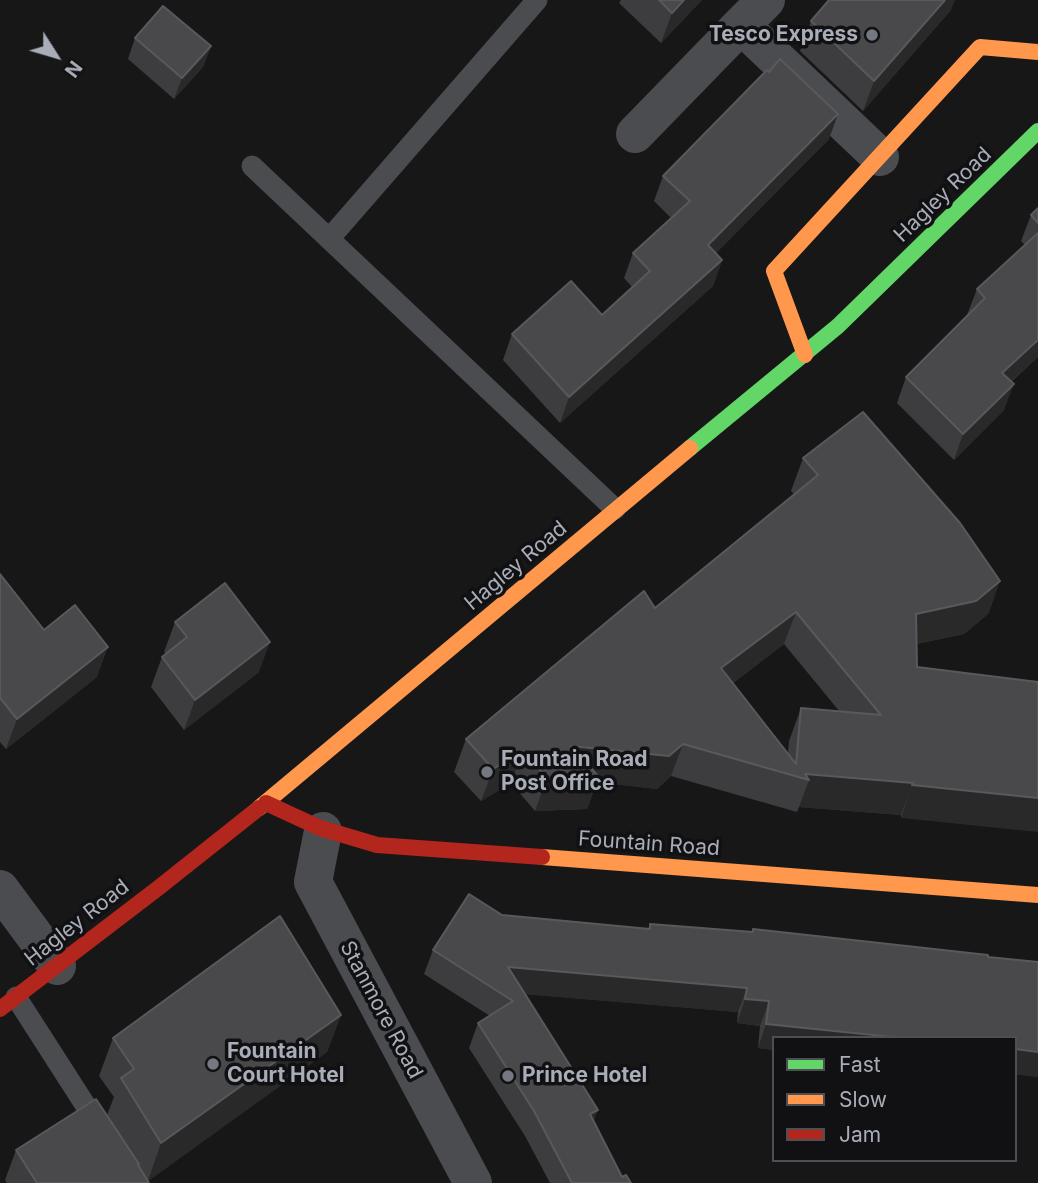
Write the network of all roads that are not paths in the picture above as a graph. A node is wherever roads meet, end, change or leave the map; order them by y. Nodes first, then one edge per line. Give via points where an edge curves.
1 (537, 0) edge
2 (753, 13) edge
3 (1038, 52) edge
4 (1038, 131) edge
5 (635, 134) dead end
6 (880, 157) junction
7 (252, 166) dead end
8 (329, 239) junction
9 (805, 355) junction
10 (615, 509) junction
11 (266, 803) junction
12 (323, 831) junction
13 (0, 889) edge
14 (1038, 895) edge
15 (57, 967) junction
16 (8, 1003) edge
17 (113, 1148) edge
18 (473, 1183) edge

1 - 8 lane
2 - 5 street
2 - 6 street
3 - 6 main road via 980,47
4 - 9 main road, Hagley Road
6 - 9 main road via 774,271
7 - 8 lane
8 - 10 lane
9 - 10 main road, Hagley Road
10 - 11 main road, Hagley Road
11 - 12 main road, Fountain Road
11 - 15 main road, Hagley Road
12 - 14 main road, Fountain Road via 377,845
12 - 18 street, Stanmore Road via 313,882
13 - 15 street
15 - 16 main road, Hagley Road
16 - 17 lane

